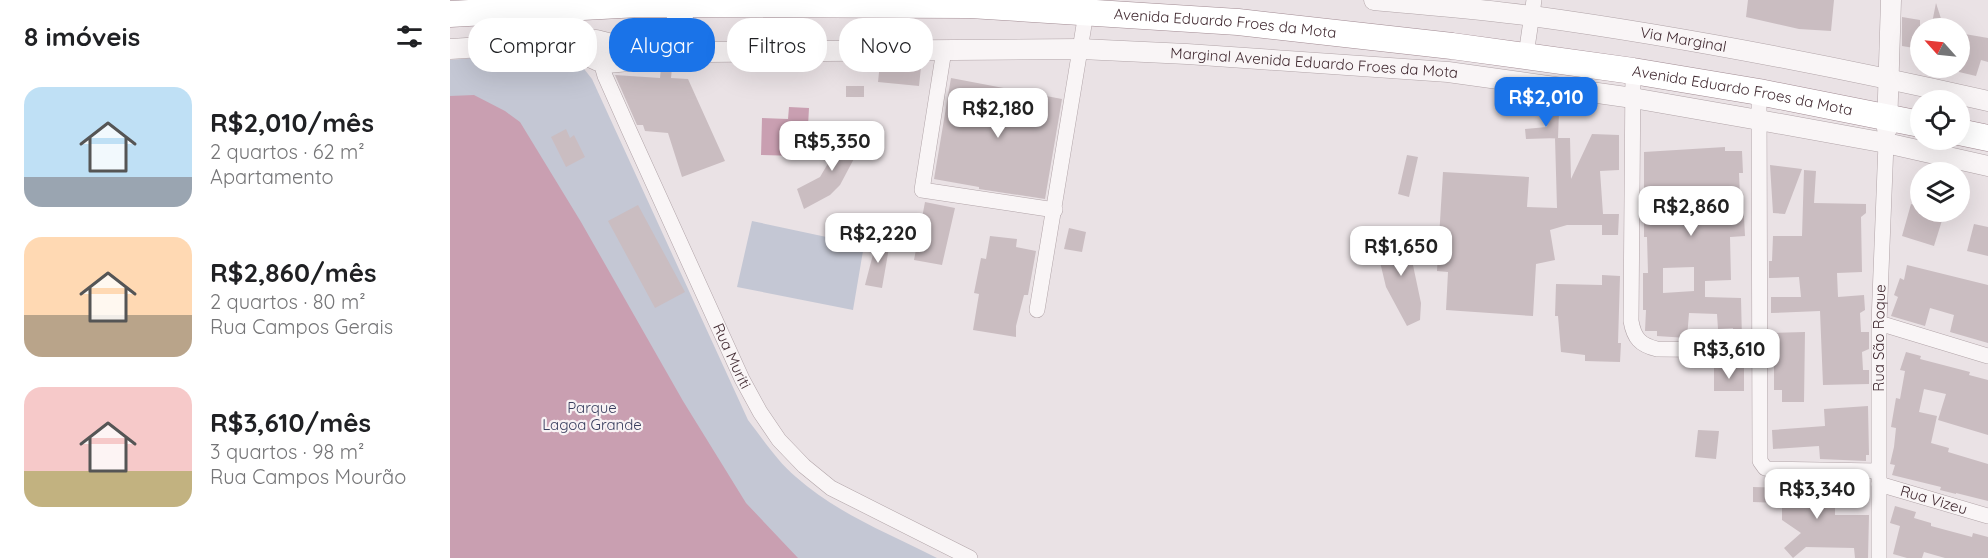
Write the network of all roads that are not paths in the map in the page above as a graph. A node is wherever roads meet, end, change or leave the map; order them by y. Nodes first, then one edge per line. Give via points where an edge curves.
1 (1374, 0) edge
2 (1891, 0) edge
3 (635, 2) edge
4 (557, 3) edge
5 (680, 3) junction
6 (971, 3) edge
7 (505, 5) edge
8 (1122, 8) edge
9 (1533, 8) edge
10 (1086, 13) junction
11 (450, 14) edge
12 (680, 18) edge
13 (1452, 46) junction
14 (450, 49) edge
15 (1081, 49) junction
16 (944, 50) junction
17 (609, 51) edge
18 (715, 52) edge
19 (603, 53) junction
20 (1526, 55) junction
21 (1633, 71) junction
22 (1448, 72) junction
23 (1890, 79) junction
24 (1759, 92) junction
25 (1633, 98) junction
26 (1988, 101) edge
27 (1887, 117) junction
28 (1759, 120) junction
29 (1910, 122) edge
30 (1970, 134) edge
31 (1988, 138) edge
32 (1886, 143) junction
33 (1988, 166) edge
34 (1055, 210) junction
35 (1037, 310) dead end
36 (1879, 323) junction
37 (1760, 350) junction
38 (1988, 356) edge
39 (1879, 477) junction
40 (1988, 516) edge
41 (970, 558) edge
42 (1879, 558) edge

1 - 9 street, Via Marginal
2 - 23 street, Rua São Roque
3 - 4 highway, Avenida Eduardo Froes da Mota
3 - 5 highway, Avenida Eduardo Froes da Mota
4 - 7 highway, Avenida Eduardo Froes da Mota
5 - 6 highway, Avenida Eduardo Froes da Mota
5 - 12 highway
6 - 10 highway, Avenida Eduardo Froes da Mota
7 - 11 highway, Avenida Eduardo Froes da Mota
8 - 10 highway, Avenida Eduardo Froes da Mota
8 - 13 highway, Avenida Eduardo Froes da Mota
9 - 20 street
9 - 23 street, Via Marginal via 1657,36
10 - 15 street
13 - 20 highway, Avenida Eduardo Froes da Mota
13 - 22 street
14 - 19 street, Marginal Avenida Eduardo Froes da Mota via 549,44 561,40
15 - 16 street, Marginal Avenida Eduardo Froes da Mota
15 - 22 street, Marginal Avenida Eduardo Froes da Mota
15 - 34 street
16 - 18 street, Marginal Avenida Eduardo Froes da Mota
16 - 34 street via 922,190
17 - 19 street, Marginal Avenida Eduardo Froes da Mota
19 - 41 street, Rua Muriti via 605,76 742,379 779,440 831,488
20 - 21 highway, Avenida Eduardo Froes da Mota
21 - 24 highway, Avenida Eduardo Froes da Mota
21 - 25 street
22 - 25 street, Marginal Avenida Eduardo Froes da Mota
23 - 26 street, Via Marginal
23 - 27 street, Rua São Roque
24 - 27 highway, Avenida Eduardo Froes da Mota
24 - 28 street
25 - 28 street, Marginal Avenida Eduardo Froes da Mota
25 - 37 street via 1631,321 1636,338 1649,347 1665,350
27 - 29 highway, Avenida Eduardo Froes da Mota
27 - 32 street, Rua São Roque
28 - 32 street, Marginal Avenida Eduardo Froes da Mota
28 - 37 street
30 - 31 highway
32 - 33 street, Marginal Avenida Eduardo Froes da Mota
32 - 36 street, Rua São Roque
34 - 35 street
36 - 38 street
36 - 39 street, Rua São Roque
37 - 39 street, Rua Vizeu via 1762,465 1769,469
39 - 40 street, Rua Vizeu
39 - 42 street, Rua São Roque

